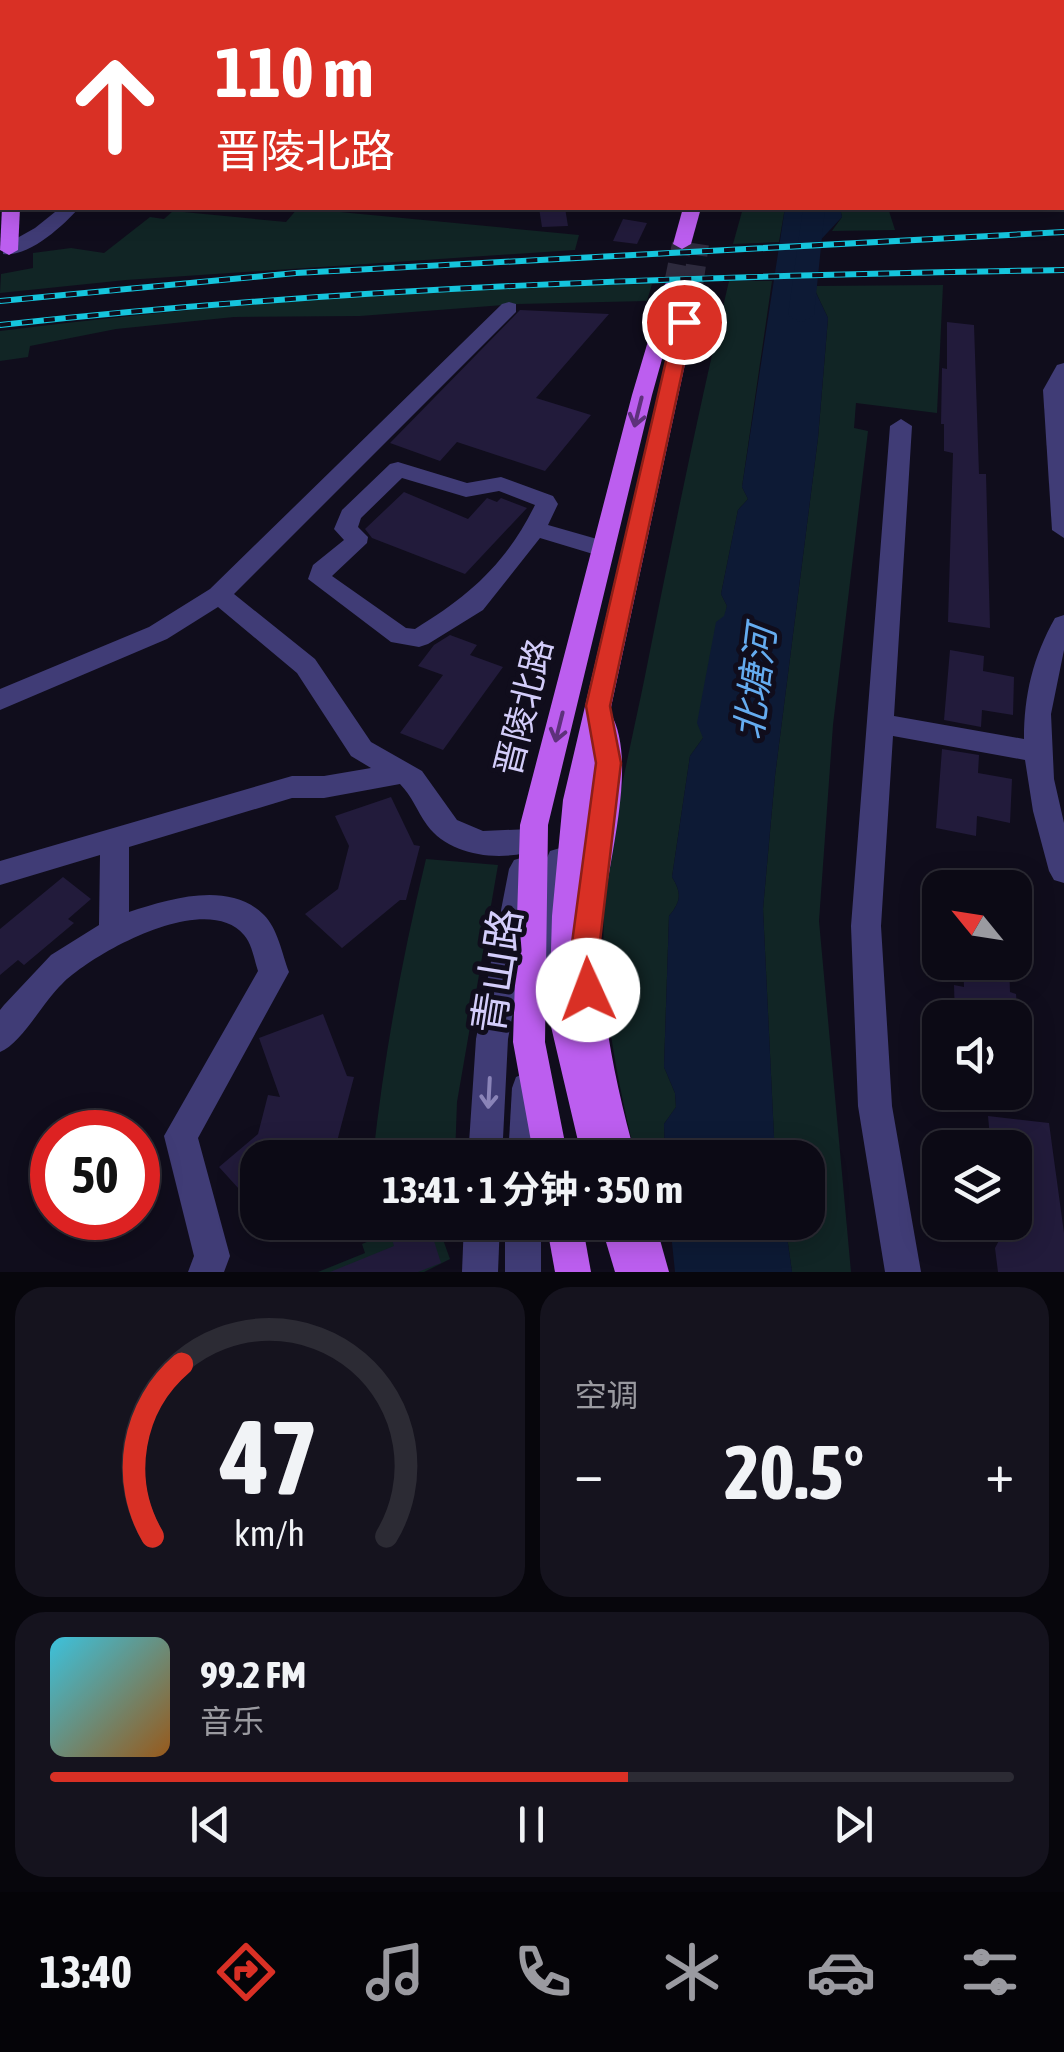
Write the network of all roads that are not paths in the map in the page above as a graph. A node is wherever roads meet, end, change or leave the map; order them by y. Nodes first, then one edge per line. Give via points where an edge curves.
1 (10, 210) edge
2 (68, 210) edge
3 (692, 210) edge
4 (707, 210) edge
5 (9, 250) joint
6 (508, 308) dead end
7 (1064, 369) edge
8 (901, 426) dead end
9 (536, 528) junction
10 (1064, 530) edge
11 (604, 549) junction
12 (219, 595) junction
13 (1064, 624) edge
14 (0, 700) edge
15 (598, 706) junction
16 (880, 724) junction
17 (1038, 752) junction
18 (404, 772) junction
19 (578, 800) junction
20 (532, 833) junction
21 (115, 839) junction
22 (1064, 871) edge
23 (0, 872) edge
24 (114, 931) junction
25 (0, 1037) edge
26 (529, 1042) junction
27 (486, 1140) edge
28 (526, 1140) edge
29 (548, 1140) edge
30 (594, 1140) edge
31 (614, 1140) edge
32 (481, 1240) edge
33 (523, 1240) edge
34 (567, 1240) edge
35 (623, 1240) edge
36 (642, 1240) edge
37 (206, 1272) edge
38 (480, 1272) edge
39 (523, 1272) edge
40 (573, 1272) edge
41 (633, 1272) edge
42 (651, 1272) edge
43 (903, 1272) edge

1 - 5 main road
2 - 5 street
3 - 4 main road via 690,244
6 - 12 street
7 - 10 street via 1053,390
8 - 16 street
9 - 9 street via 474,604 419,638 400,636 320,578 355,544 346,529 350,515 398,469 466,490 501,484 545,501
9 - 11 street
15 -> 11 main road, 晋陵北路 via 684,284
11 -> 20 main road, 晋陵北路
12 - 14 street via 158,632
12 - 18 street via 306,666 361,749
13 - 17 street via 1050,648 1040,695
15 - 19 main road, 晋陵北路
15 - 31 main road via 609,763 584,958 600,1087
16 - 17 street
16 - 43 street via 866,926 875,1106
17 - 22 street
18 - 20 street via 416,779 452,835 494,844
18 - 21 street via 292,788
19 - 26 street, 青山路 via 560,862
19 - 30 main road, 晋陵北路 via 566,916 565,1018
20 - 26 main road, 晋陵北路
20 -> 27 street, 青山路 via 492,1040
21 - 23 street
21 - 24 street
24 - 25 street via 72,956 17,1010
24 - 37 street via 173,912 232,910 254,924 274,972 181,1136 212,1256
26 - 28 street, 青山路
26 - 29 main road, 晋陵北路
32 - 38 street
33 - 39 street
34 - 40 main road
35 - 41 main road
36 - 42 main road

